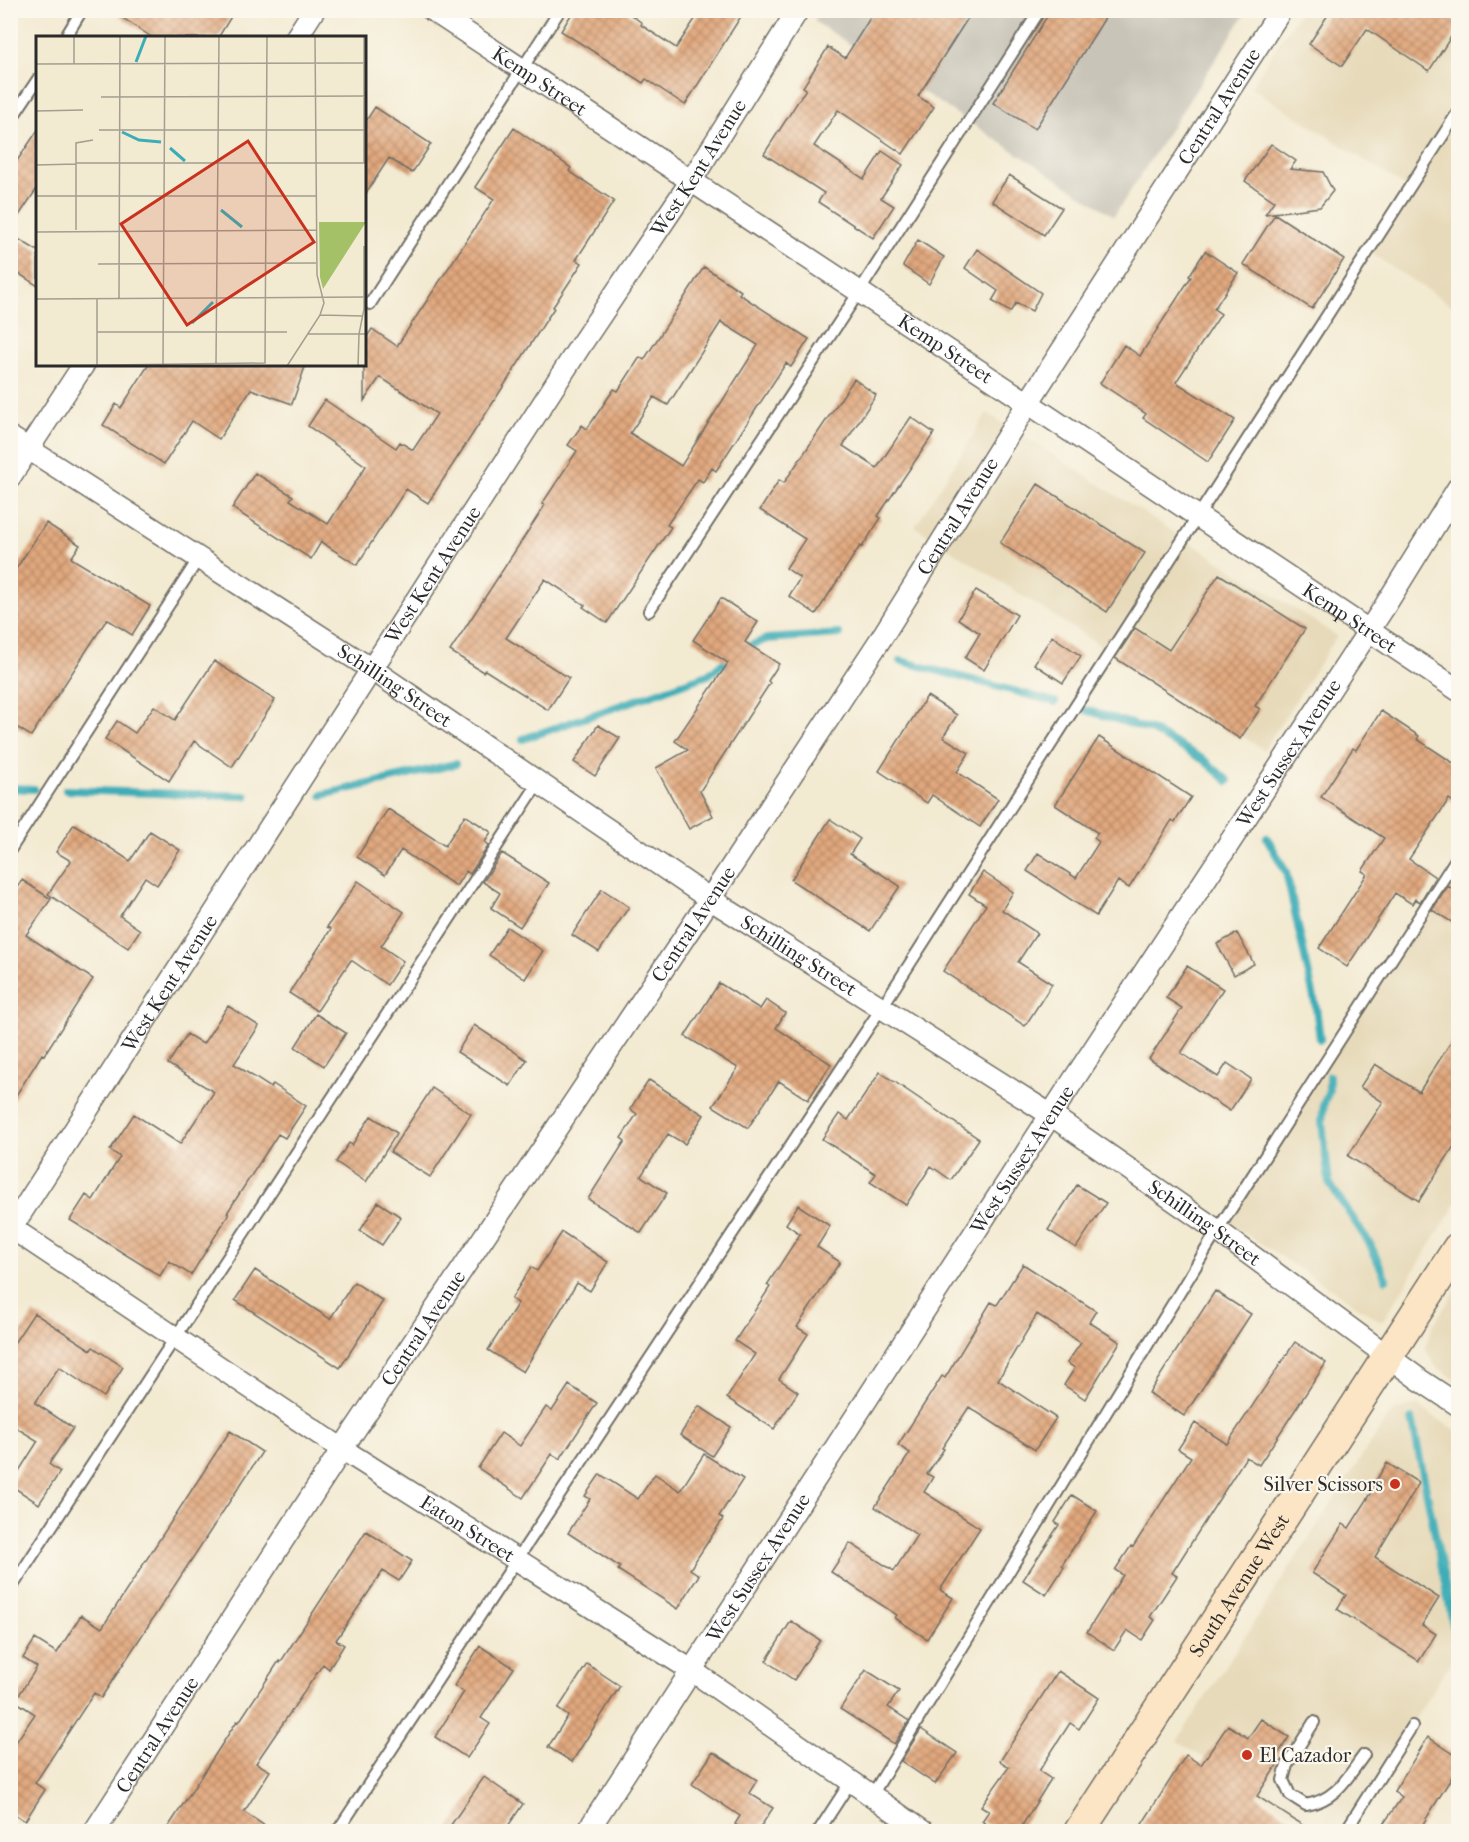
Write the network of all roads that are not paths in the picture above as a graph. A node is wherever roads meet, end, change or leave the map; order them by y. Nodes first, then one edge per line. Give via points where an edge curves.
1 (82, 10) edge
2 (314, 10) edge
3 (432, 10) edge
4 (560, 10) edge
5 (798, 10) edge
6 (1041, 10) edge
7 (1281, 10) edge
8 (66, 36) edge
9 (297, 36) edge
10 (522, 69) junction
11 (36, 82) edge
12 (1458, 112) edge
13 (10, 121) edge
14 (691, 181) junction
15 (860, 292) junction
16 (370, 304) dead end
17 (83, 366) edge
18 (1028, 403) junction
19 (10, 437) edge
20 (29, 449) junction
21 (10, 477) edge
22 (1458, 488) edge
23 (1197, 517) junction
24 (199, 558) junction
25 (649, 611) dead end
26 (1368, 631) junction
27 (373, 670) junction
28 (1458, 690) edge
29 (539, 782) junction
30 (10, 850) edge
31 (1458, 856) edge
32 (710, 899) junction
33 (882, 1008) junction
34 (1051, 1115) junction
35 (11, 1228) edge
36 (1218, 1231) junction
37 (1458, 1248) edge
38 (176, 1338) junction
39 (1388, 1357) junction
40 (1458, 1405) edge
41 (342, 1449) junction
42 (517, 1560) junction
43 (10, 1590) edge
44 (691, 1670) junction
45 (1314, 1722) dead end
46 (1412, 1726) dead end
47 (1364, 1755) dead end
48 (851, 1781) junction
49 (872, 1795) junction
50 (94, 1832) edge
51 (337, 1832) edge
52 (587, 1832) edge
53 (818, 1832) edge
54 (924, 1832) edge
55 (1079, 1832) edge
56 (1346, 1832) edge

1 - 8 lane
2 - 9 street
3 - 10 street, Kemp Street
4 - 10 lane
5 - 14 street, West Kent Avenue
6 - 15 lane
7 - 18 street, Central Avenue
10 - 14 street, Kemp Street
10 - 16 lane
11 - 13 lane
12 - 23 lane
14 - 15 street, Kemp Street
14 - 27 street, West Kent Avenue via 582,343
15 - 18 street, Kemp Street
15 - 25 lane
17 - 20 street
18 - 23 street, Kemp Street
18 - 32 street, Central Avenue via 882,637
19 - 20 street, Schilling Street
20 - 21 street
20 - 24 street, Schilling Street
22 - 26 street, West Sussex Avenue
23 - 26 street, Kemp Street
23 - 33 lane
24 - 27 street, Schilling Street
24 - 30 lane
26 - 28 street, Kemp Street
26 - 34 street, West Sussex Avenue
27 - 29 street, Schilling Street
27 - 35 street, West Kent Avenue
29 - 32 street, Schilling Street
29 - 38 lane
31 - 36 lane
32 - 33 street, Schilling Street
32 - 41 street, Central Avenue
33 - 34 street, Schilling Street
33 - 42 lane
34 - 36 street, Schilling Street
34 - 44 street, West Sussex Avenue
35 - 38 street, Eaton Street
36 - 39 street, Schilling Street
36 - 49 lane
37 - 39 street, South Avenue West
38 - 41 street, Eaton Street
38 - 43 lane
39 - 40 street, Schilling Street
39 - 55 street, South Avenue West
41 - 42 street, Eaton Street
41 - 50 street, Central Avenue
42 - 44 street, Eaton Street
42 - 51 lane
44 - 48 street, Eaton Street
44 - 52 street, West Sussex Avenue
45 - 47 lane via 1287,1765 1283,1780 1290,1795 1306,1805 1329,1798
46 - 56 lane
48 - 49 street, Eaton Street
48 - 53 lane
49 - 54 street, Eaton Street

